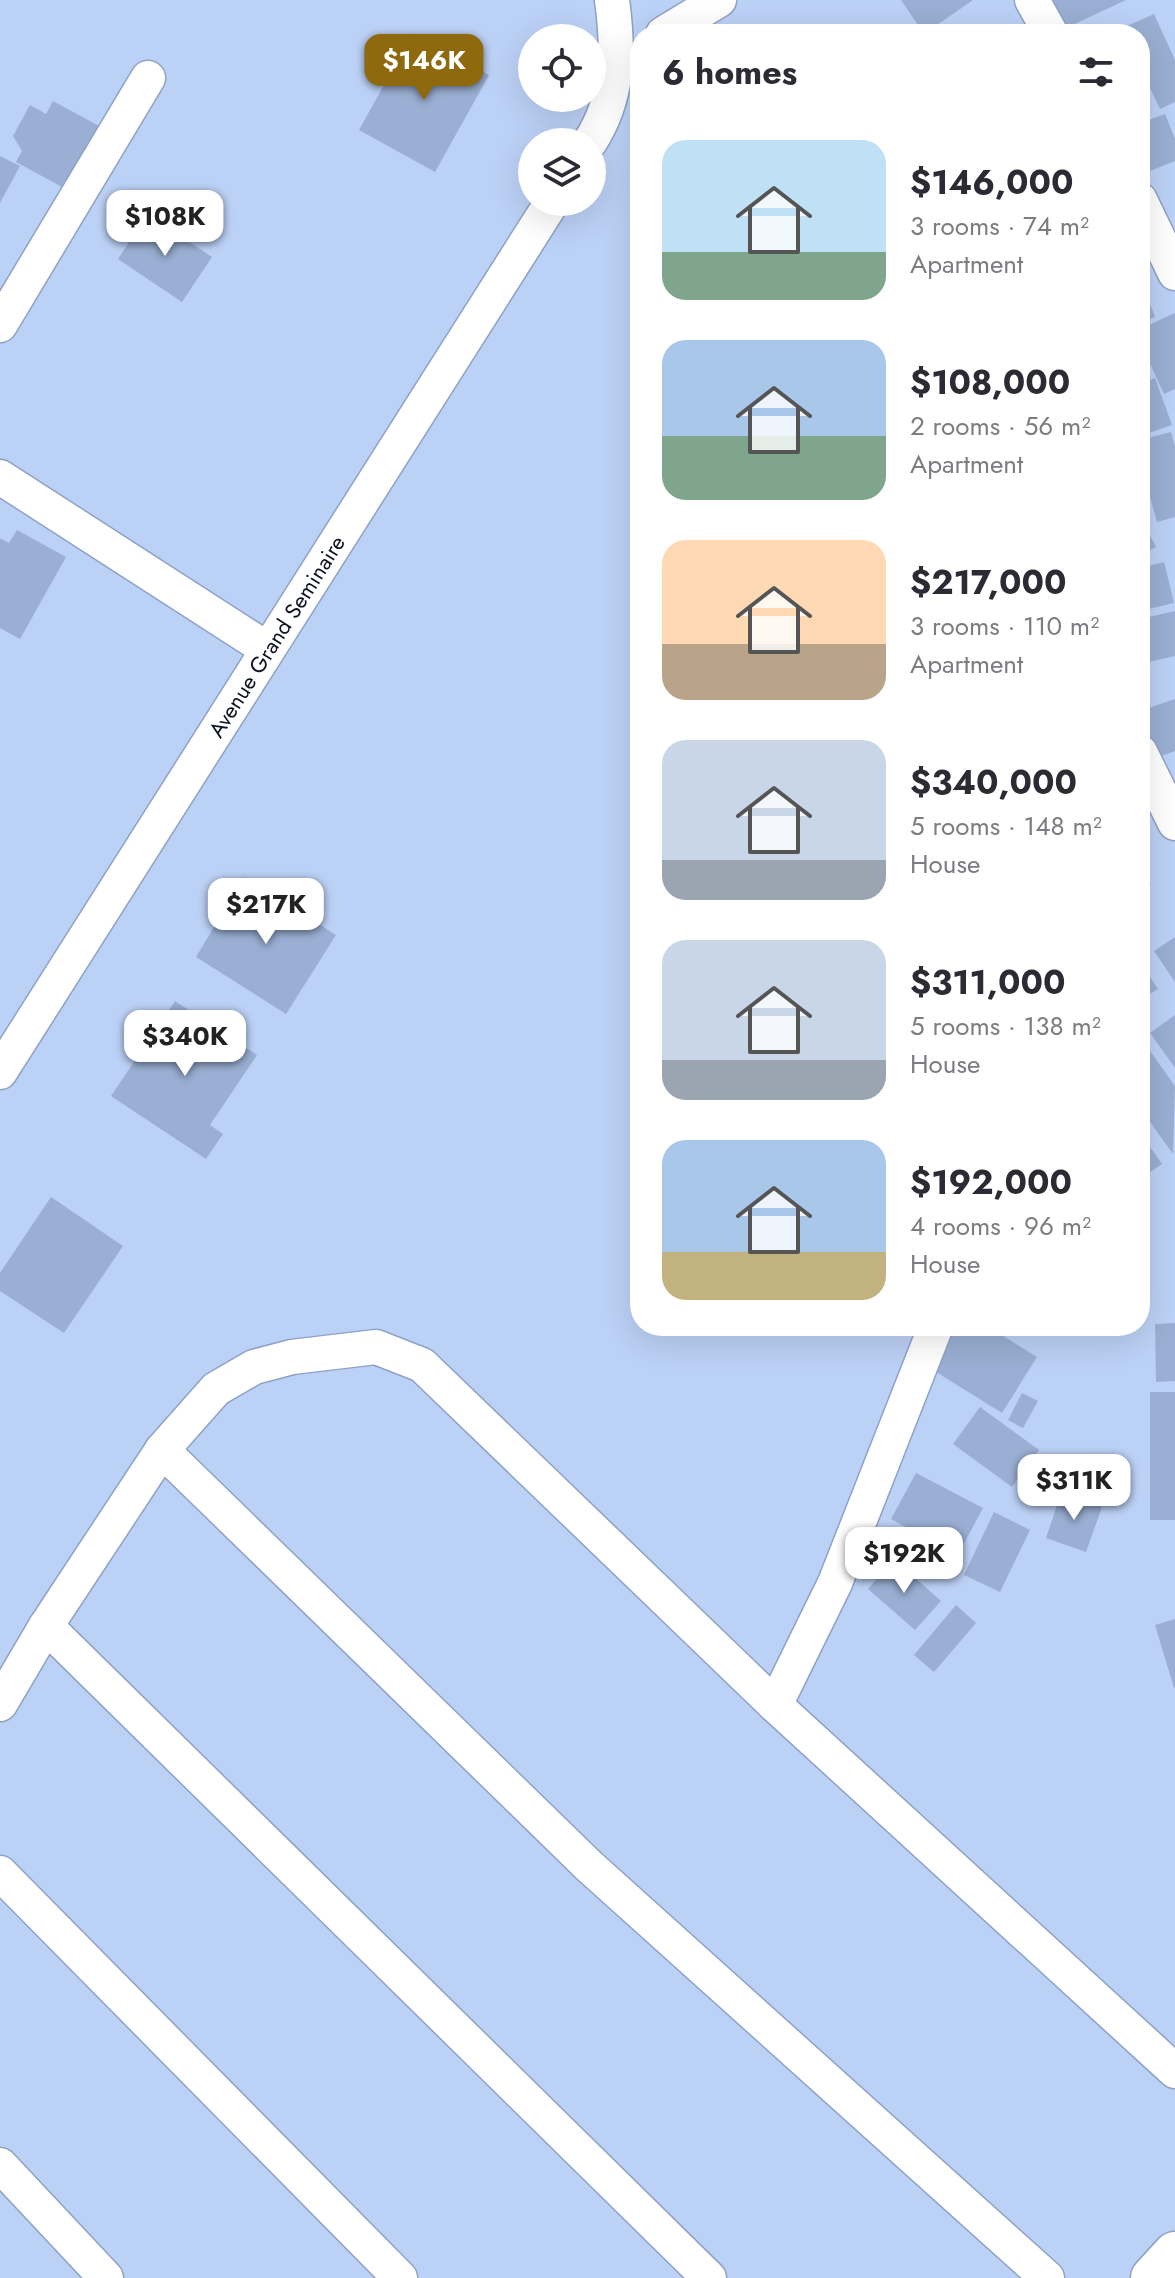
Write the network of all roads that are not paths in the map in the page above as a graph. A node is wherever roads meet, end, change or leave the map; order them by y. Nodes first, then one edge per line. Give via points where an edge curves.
1 (612, 0) edge
2 (719, 0) edge
3 (1032, 0) edge
4 (679, 24) edge
5 (1045, 24) edge
6 (629, 55) edge
7 (148, 78) dead end
8 (599, 128) edge
9 (543, 216) edge
10 (1150, 221) edge
11 (1175, 273) edge
12 (0, 325) edge
13 (0, 477) edge
14 (267, 649) junction
15 (1150, 772) edge
16 (1175, 823) edge
17 (0, 1072) edge
18 (932, 1336) edge
19 (162, 1450) junction
20 (46, 1626) junction
21 (0, 1704) edge
22 (775, 1705) junction
23 (0, 1873) edge
24 (1175, 2071) edge
25 (0, 2165) edge
26 (1175, 2254) edge
27 (106, 2278) edge
28 (400, 2278) edge
29 (709, 2278) edge
30 (1047, 2278) edge
31 (1153, 2278) edge

1 - 6 street
2 - 4 street
3 - 5 street
6 - 8 street
7 - 12 street
9 - 14 street, Avenue Grand Seminaire
10 - 11 street
13 - 14 street
14 - 17 street, Avenue Grand Seminaire
15 - 16 street
18 - 22 street via 835,1583
19 - 20 street
19 - 22 street via 216,1389 254,1367 376,1347 422,1365
19 - 30 street via 589,1866
20 - 21 street
20 - 29 street
22 - 24 street
23 - 28 street
25 - 27 street
26 - 31 highway

